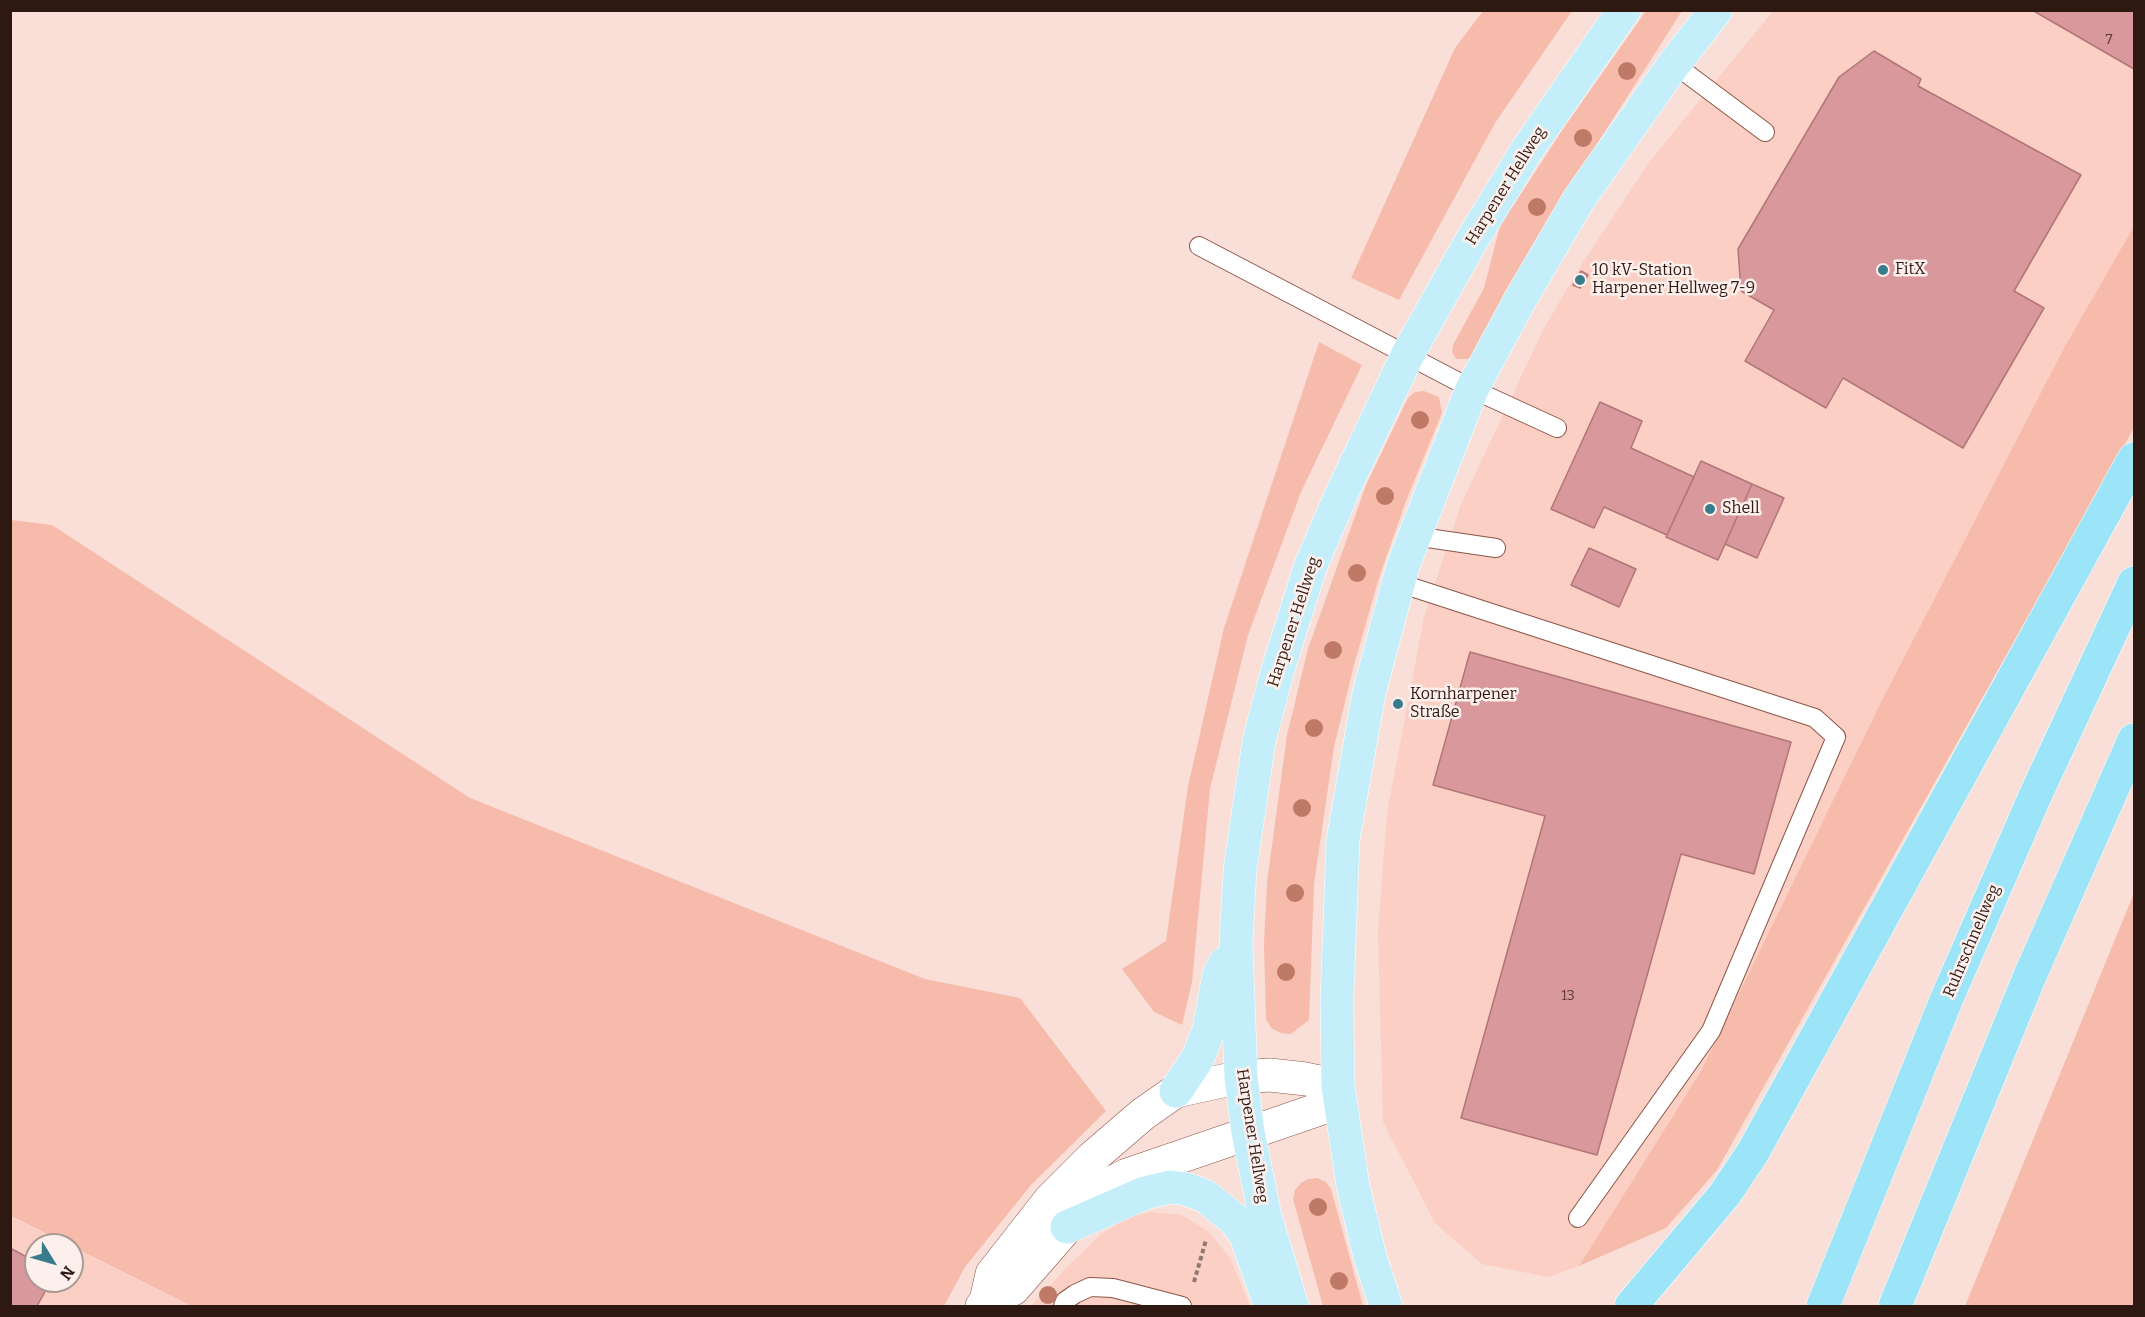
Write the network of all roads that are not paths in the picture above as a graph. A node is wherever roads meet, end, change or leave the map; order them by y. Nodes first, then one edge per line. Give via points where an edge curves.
1 (1624, 10) edge
2 (1716, 10) edge
3 (1674, 64) junction
4 (1765, 132) dead end
5 (1199, 246) dead end
6 (1408, 354) junction
7 (1472, 389) junction
8 (1557, 428) dead end
9 (2134, 459) edge
10 (1414, 536) junction
11 (1496, 548) dead end
12 (1399, 583) junction
13 (2134, 583) edge
14 (2134, 740) edge
15 (1236, 944) junction
16 (1241, 1077) junction
17 (1176, 1091) junction
18 (1339, 1094) junction
19 (1248, 1132) junction
20 (1578, 1218) dead end
21 (1067, 1227) junction
22 (1139, 1301) edge
23 (984, 1304) edge
24 (1063, 1306) edge
25 (1182, 1306) edge
26 (1271, 1306) edge
27 (1292, 1306) edge
28 (1386, 1306) edge
29 (1632, 1306) edge
30 (1823, 1306) edge
31 (1895, 1306) edge

1 - 6 main road, Harpener Hellweg via 1527,150
2 - 3 main road
3 - 4 lane
3 - 7 main road via 1579,199
5 - 6 lane
6 - 7 lane
6 - 15 main road, Harpener Hellweg via 1311,565 1278,669 1259,741 1244,832
7 - 8 lane
7 - 10 main road
9 - 29 highway via 1753,1152 1725,1194
10 - 11 lane
10 - 12 main road
12 - 18 main road via 1369,693 1343,840 1337,999
12 - 20 lane via 1815,718 1836,738 1711,1031
13 - 30 highway, Ruhrschnellweg via 1947,998
14 - 31 highway via 2029,978
15 - 16 main road, Harpener Hellweg
15 - 17 main road via 1219,975 1216,1001 1198,1058
16 - 17 street
16 - 18 street via 1306,1079
16 - 19 main road, Harpener Hellweg
17 - 23 street via 1093,1157 1050,1200 992,1274
18 - 19 street
18 - 28 main road via 1353,1186
19 - 21 street via 1112,1183 1082,1204
19 - 27 main road, Harpener Hellweg via 1265,1216
21 - 23 street via 1013,1289
21 - 26 main road via 1115,1204 1170,1187 1205,1196 1224,1210 1246,1236
22 - 24 lane via 1113,1288 1090,1287
22 - 25 lane

